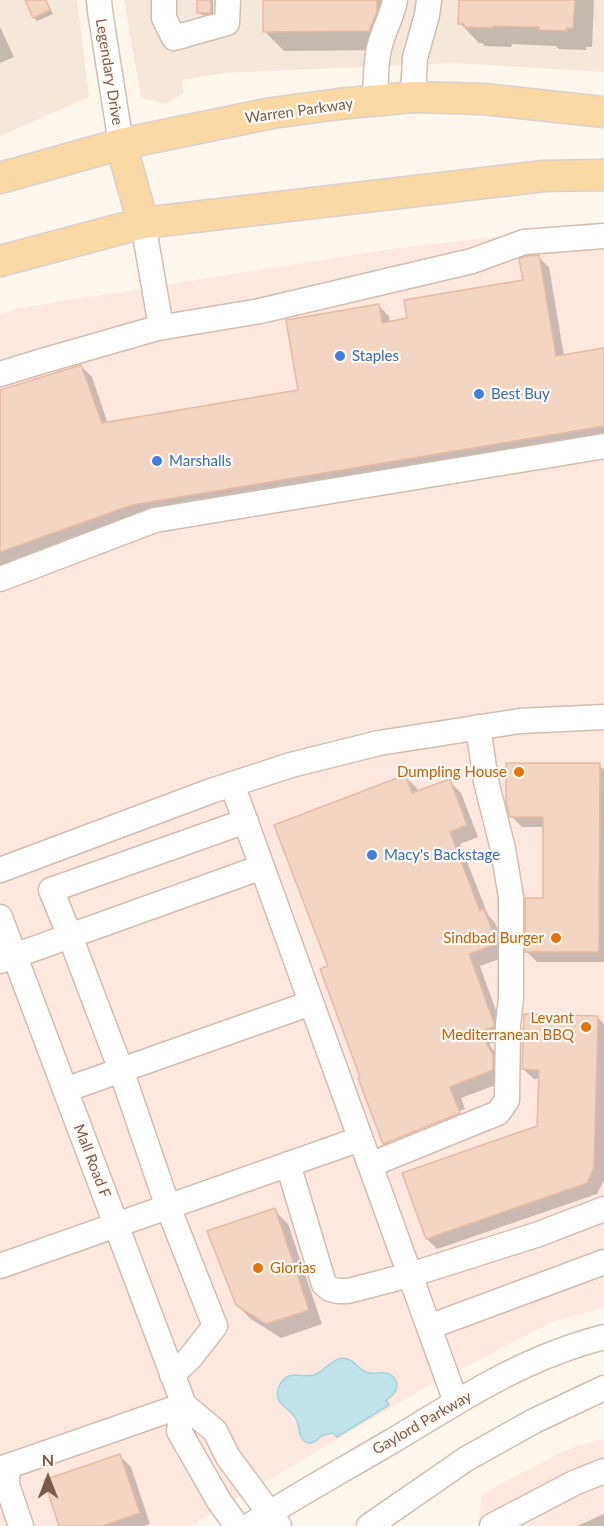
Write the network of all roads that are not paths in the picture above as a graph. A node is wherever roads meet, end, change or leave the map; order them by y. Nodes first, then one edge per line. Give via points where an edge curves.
1 (99, 0) edge
2 (164, 0) edge
3 (228, 0) edge
4 (395, 0) edge
5 (429, 0) edge
6 (413, 97) junction
7 (375, 101) junction
8 (604, 112) edge
9 (121, 144) junction
10 (604, 175) edge
11 (0, 178) edge
12 (143, 223) junction
13 (604, 236) edge
14 (0, 261) edge
15 (158, 328) junction
16 (0, 374) edge
17 (604, 446) edge
18 (0, 579) edge
19 (604, 717) edge
20 (478, 727) junction
21 (232, 784) junction
22 (246, 821) junction
23 (262, 867) junction
24 (0, 870) edge
25 (0, 917) edge
26 (70, 936) junction
27 (7, 958) edge
28 (311, 1004) junction
29 (121, 1070) junction
30 (65, 1090) junction
31 (360, 1139) junction
32 (288, 1164) junction
33 (369, 1165) junction
34 (168, 1207) junction
35 (604, 1209) edge
36 (116, 1225) junction
37 (604, 1262) edge
38 (0, 1266) edge
39 (410, 1275) junction
40 (429, 1327) junction
41 (604, 1337) edge
42 (172, 1375) junction
43 (604, 1388) edge
44 (456, 1402) junction
45 (184, 1405) junction
46 (4, 1468) edge
47 (604, 1471) edge
48 (266, 1522) edge
49 (21, 1526) edge
50 (237, 1526) edge
51 (369, 1526) edge
52 (492, 1526) edge

1 - 9 street, Legendary Drive
2 - 3 street via 164,18 174,38 227,23
4 - 7 street via 379,49
5 - 6 street via 415,58
6 - 7 main road, Warren Parkway
6 - 8 main road, Warren Parkway via 483,99
7 - 9 main road, Warren Parkway via 272,113
9 - 11 main road, Warren Parkway
9 - 12 main road
10 - 12 main road via 544,176
12 - 14 main road
12 - 15 street via 161,327
13 - 15 street via 524,242 471,261 260,310
15 - 16 street
17 - 18 street via 155,520
19 - 20 street
20 - 21 street via 379,743
20 - 33 street via 511,897 507,1100 498,1113
21 - 22 street
21 - 24 street
22 - 23 street
22 - 26 street via 51,890
23 - 26 street
23 - 28 street
25 - 27 street, Mall Road F
26 - 27 street
26 - 29 street
27 - 30 street, Mall Road F
28 - 29 street
28 - 31 street
29 - 30 street
29 - 34 street
30 - 36 street, Mall Road F
31 - 32 street
31 - 33 street
32 - 34 street
32 - 39 street via 324,1284 330,1289 348,1291
33 - 39 street
34 - 36 street
34 - 42 street via 215,1326
35 - 39 street
36 - 38 street
36 - 42 street, Mall Road F
37 - 40 street
39 - 40 street
40 - 44 street
41 - 44 street, Gaylord Parkway via 525,1366
42 - 45 street, Mall Road F
43 - 51 street via 466,1459
44 - 48 street, Gaylord Parkway
45 - 46 street
45 - 48 street, Mall Road F via 215,1431
45 - 50 street, Mall Road F via 179,1431
46 - 49 street
47 - 52 street

